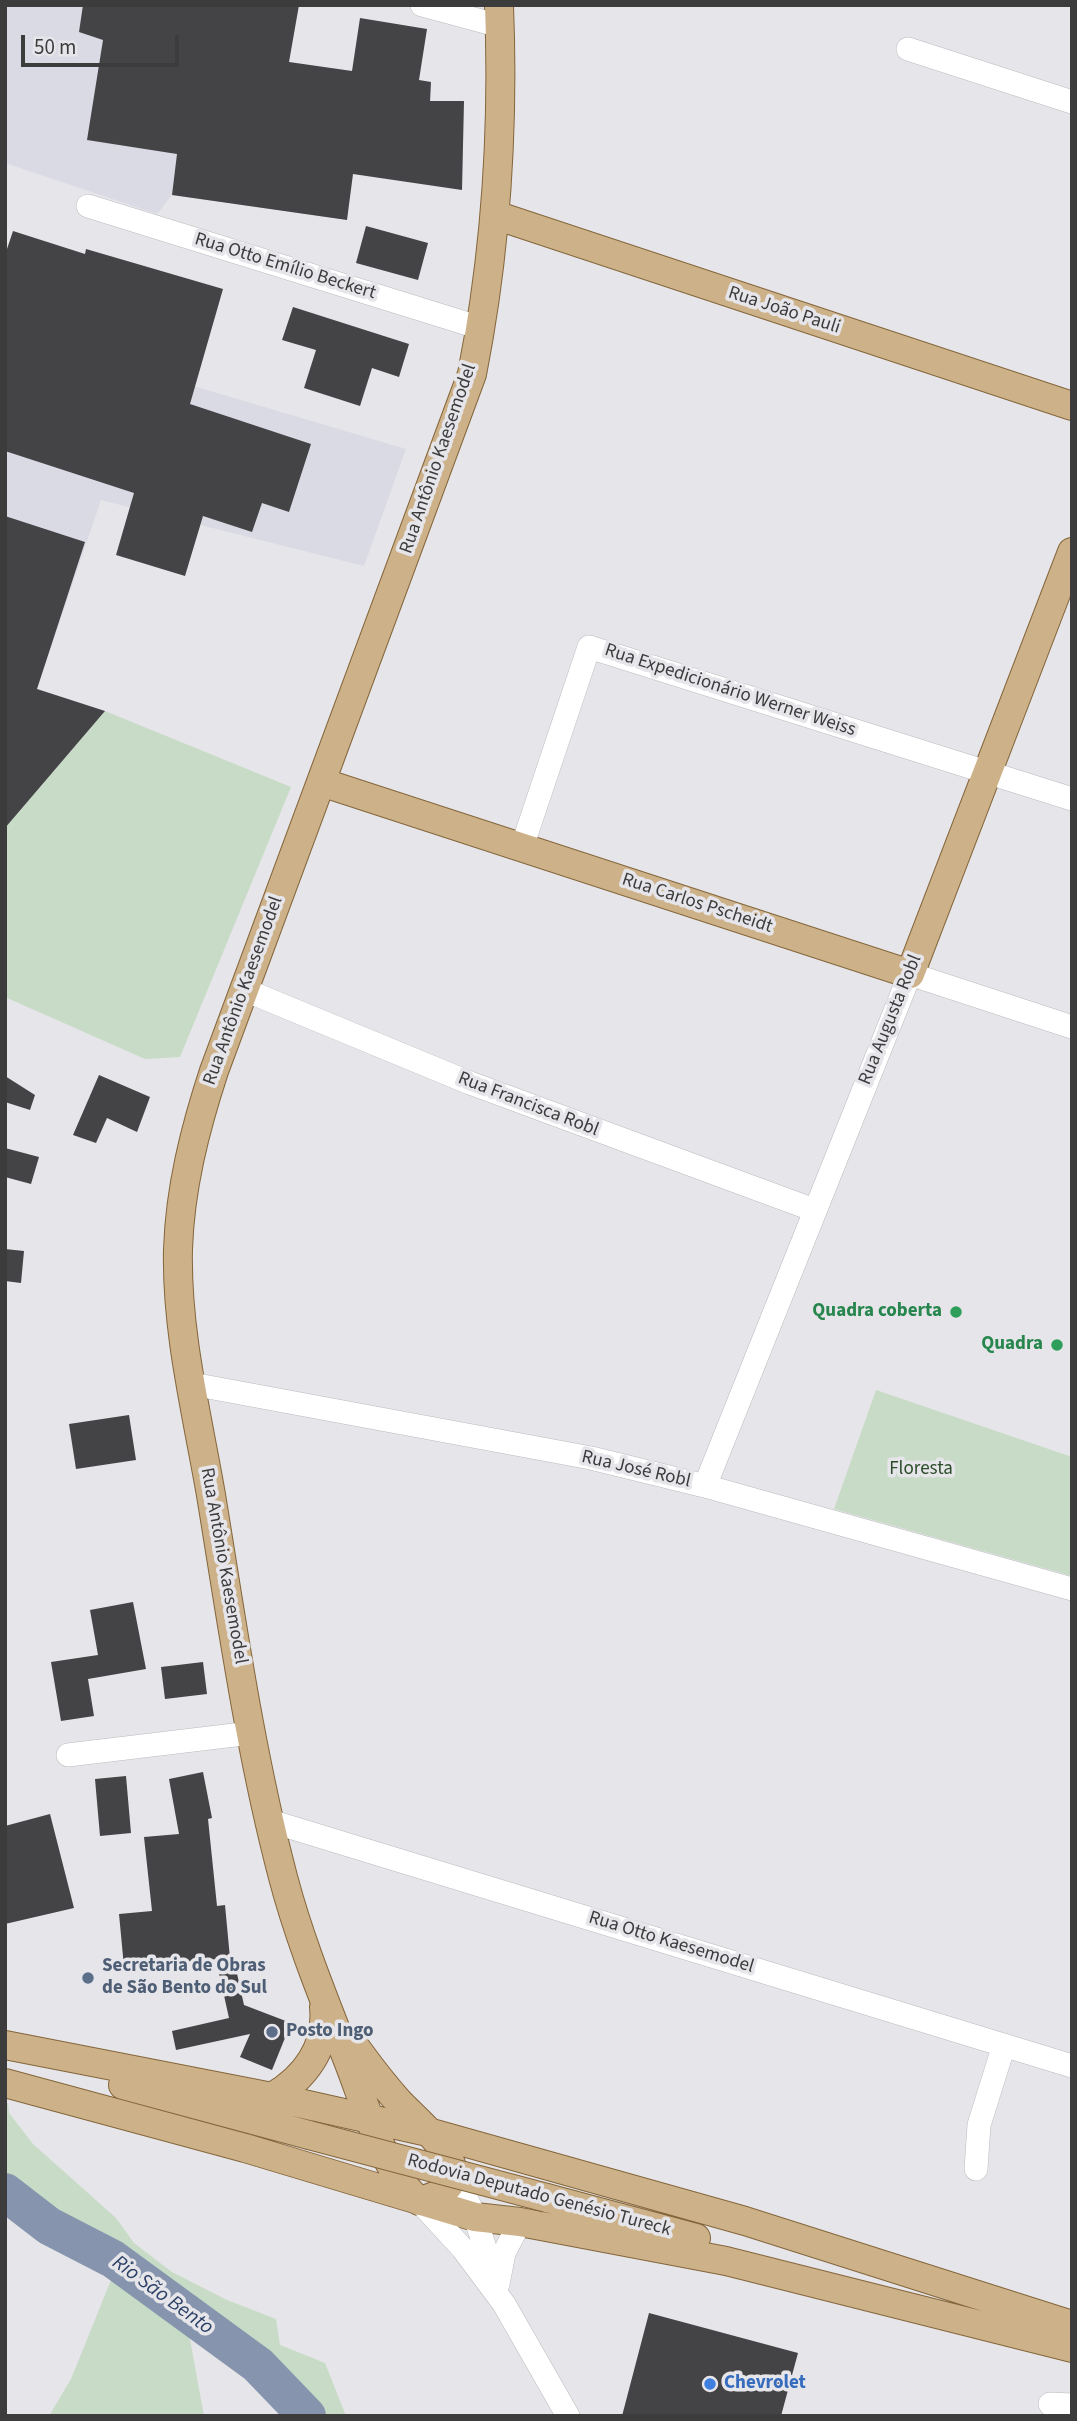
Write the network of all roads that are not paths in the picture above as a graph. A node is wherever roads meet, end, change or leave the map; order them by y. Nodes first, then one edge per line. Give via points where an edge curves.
1 (422, 5) edge
2 (500, 16) edge
3 (908, 49) dead end
4 (1072, 102) edge
5 (88, 206) dead end
6 (495, 215) junction
7 (481, 328) junction
8 (1072, 406) edge
9 (1072, 552) edge
10 (987, 773) junction
11 (321, 782) junction
12 (1072, 799) edge
13 (522, 847) junction
14 (910, 974) junction
15 (245, 990) junction
16 (1072, 1027) edge
17 (814, 1210) junction
18 (192, 1384) junction
19 (705, 1486) junction
20 (1072, 1589) edge
21 (251, 1733) junction
22 (68, 1755) dead end
23 (270, 1821) junction
24 (322, 1994) junction
25 (5, 2045) edge
26 (1004, 2045) junction
27 (5, 2053) edge
28 (1072, 2066) edge
29 (5, 2083) edge
30 (272, 2096) junction
31 (370, 2118) junction
32 (428, 2132) junction
33 (386, 2154) junction
34 (976, 2169) dead end
35 (453, 2170) junction
36 (419, 2201) junction
37 (475, 2217) junction
38 (520, 2222) junction
39 (501, 2296) junction
40 (1072, 2325) edge
41 (1072, 2338) edge
42 (1072, 2348) edge
43 (568, 2416) edge

1 - 2 street
2 - 6 main road, Rua Antônio Kaesemodel via 501,125
3 - 4 street
5 - 7 street, Rua Otto Emílio Beckert
6 - 7 main road, Rua Antônio Kaesemodel
6 - 8 main road, Rua João Pauli
7 - 11 main road, Rua Antônio Kaesemodel via 472,374
9 - 10 main road, Rua Augusta Robl
10 - 12 street, Rua Expedicionário Werner Weiss
10 - 13 street, Rua Expedicionário Werner Weiss via 590,647
10 - 14 main road, Rua Augusta Robl
11 - 13 main road, Rua Carlos Pscheidt
11 - 15 main road, Rua Antônio Kaesemodel
13 - 14 main road, Rua Carlos Pscheidt
14 - 16 street, Rua Carlos Pscheidt
14 - 17 street, Rua Augusta Robl
15 - 17 street, Rua Francisca Robl via 507,1098
15 - 18 main road, Rua Antônio Kaesemodel via 200,1114 182,1201 179,1301
17 - 19 street, Rua Augusta Robl
18 - 19 street, Rua José Robl via 591,1458
18 - 21 main road, Rua Antônio Kaesemodel
19 - 20 street, Rua José Robl
21 - 22 street
21 - 23 main road, Rua Antônio Kaesemodel
23 - 24 main road, Rua Antônio Kaesemodel via 293,1912
23 - 26 street, Rua Otto Kaesemodel
24 - 30 main road via 324,2015 316,2055 290,2087
24 - 31 main road, Rua Antônio Kaesemodel
24 - 32 main road, Rua Antônio Kaesemodel via 370,2067
25 - 30 main road
26 - 28 street, Rua Otto Kaesemodel
26 - 34 street via 979,2125
27 - 41 main road, Rodovia Deputado Genésio Tureck, bridge
29 - 36 main road
30 - 31 main road
31 - 32 main road
31 - 33 main road, Rua Antônio Kaesemodel
32 - 33 main road via 411,2134
32 - 35 main road, Rua Antônio Kaesemodel via 444,2148
32 - 40 main road via 745,2221
33 - 36 main road, Rua Antônio Kaesemodel via 398,2180
35 - 36 main road via 442,2192
35 - 37 street, Rua Antônio Kaesemodel
36 - 37 main road
36 - 39 street, Rua Antônio Kaesemodel
37 - 38 main road
37 - 39 street, Rua Antônio Kaesemodel
38 - 39 street via 504,2253
38 - 42 main road via 726,2261
39 - 43 street, Rua Antônio Kaesemodel

